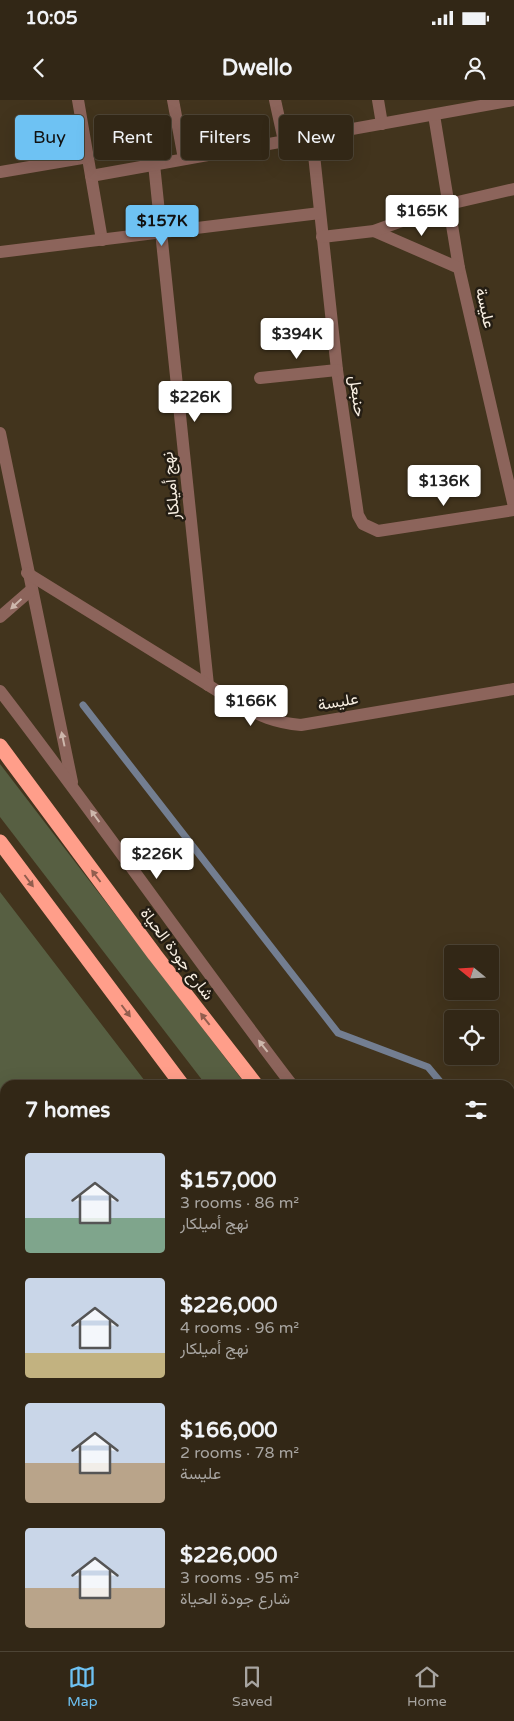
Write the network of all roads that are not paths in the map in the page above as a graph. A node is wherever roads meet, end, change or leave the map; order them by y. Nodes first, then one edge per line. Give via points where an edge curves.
1 (78, 100) edge
2 (173, 100) edge
3 (276, 100) edge
4 (378, 100) edge
5 (514, 100) edge
6 (279, 115) edge
7 (434, 115) junction
8 (382, 124) junction
9 (353, 129) edge
10 (181, 143) edge
11 (88, 157) junction
12 (181, 160) edge
13 (314, 160) edge
14 (154, 164) junction
15 (0, 172) edge
16 (91, 176) junction
17 (514, 189) edge
18 (449, 204) junction
19 (320, 213) junction
20 (374, 231) junction
21 (161, 233) junction
22 (322, 237) junction
23 (102, 240) junction
24 (0, 250) edge
25 (459, 268) junction
26 (337, 370) junction
27 (260, 378) dead end
28 (0, 433) edge
29 (514, 509) edge
30 (28, 573) junction
31 (31, 590) junction
32 (0, 618) edge
33 (208, 685) junction
34 (514, 689) edge
35 (0, 691) edge
36 (0, 746) edge
37 (73, 787) junction
38 (0, 842) edge
39 (178, 1080) edge
40 (252, 1080) edge
41 (288, 1080) edge

1 - 11 street
2 - 10 street
3 - 6 street
4 - 8 street
5 - 7 street
7 - 8 street
7 - 18 street, عليسة
8 - 9 street
11 - 15 street
11 - 16 street
12 - 14 street
13 - 19 street, حنبعل
14 - 16 street
14 - 21 street, نهج أميلكار
16 - 23 street
17 - 18 street
18 - 20 street
18 - 25 street, عليسة
19 - 21 street
19 - 22 street, حنبعل
20 - 22 street
20 - 25 street
21 - 23 street
21 - 33 street, نهج أميلكار
22 - 26 street, حنبعل
23 - 24 street
25 - 29 street, عليسة
26 - 27 street
26 - 29 street, حنبعل via 358,515 363,524 378,531
28 - 30 street
30 - 31 street
30 - 33 street, عليسة
31 -> 32 street
37 -> 31 street
33 - 34 street, عليسة via 260,717 281,724 301,725
35 - 37 street
40 -> 36 highway, شارع جودة الحياة
41 -> 37 street
38 -> 39 highway

